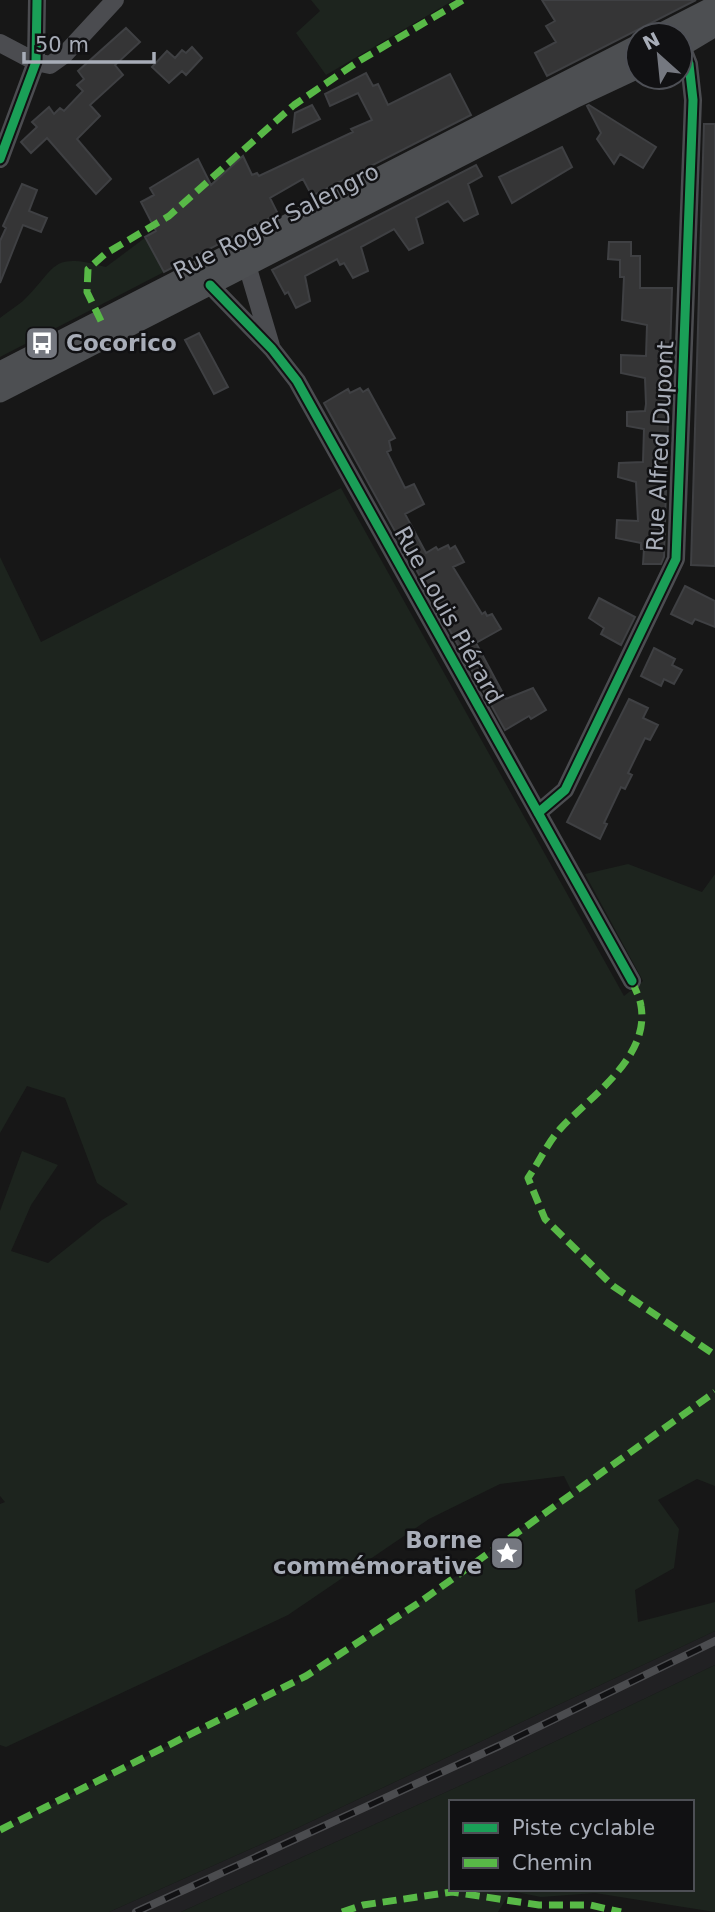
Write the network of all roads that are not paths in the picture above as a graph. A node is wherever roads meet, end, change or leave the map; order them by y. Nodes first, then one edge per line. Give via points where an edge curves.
1 (37, 0) edge
2 (115, 0) edge
3 (715, 6) edge
4 (694, 23) edge
5 (715, 26) edge
6 (694, 33) edge
7 (0, 43) edge
8 (624, 55) edge
9 (36, 62) junction
10 (624, 72) edge
11 (572, 88) junction
12 (692, 91) edge
13 (0, 159) edge
14 (247, 265) junction
15 (210, 285) junction
16 (272, 349) junction
17 (0, 372) edge
18 (0, 392) edge
19 (538, 813) junction
20 (632, 981) dead end

1 - 9 street
2 - 9 street via 64,55 50,65
3 - 4 main road
5 - 6 main road
7 - 9 street
8 - 11 main road
9 - 13 street
10 - 11 main road
11 - 14 main road, Rue Roger Salengro
11 - 17 main road, Rue Roger Salengro
12 - 19 street, Rue Alfred Dupont via 676,559 565,790
14 - 15 main road, Rue Roger Salengro
14 - 16 street, Rue Louis Piérard
15 - 16 street, Rue Louis Piérard
15 - 18 main road, Rue Roger Salengro
16 - 19 street, Rue Louis Piérard via 298,381
19 - 20 street, Rue Louis Piérard

